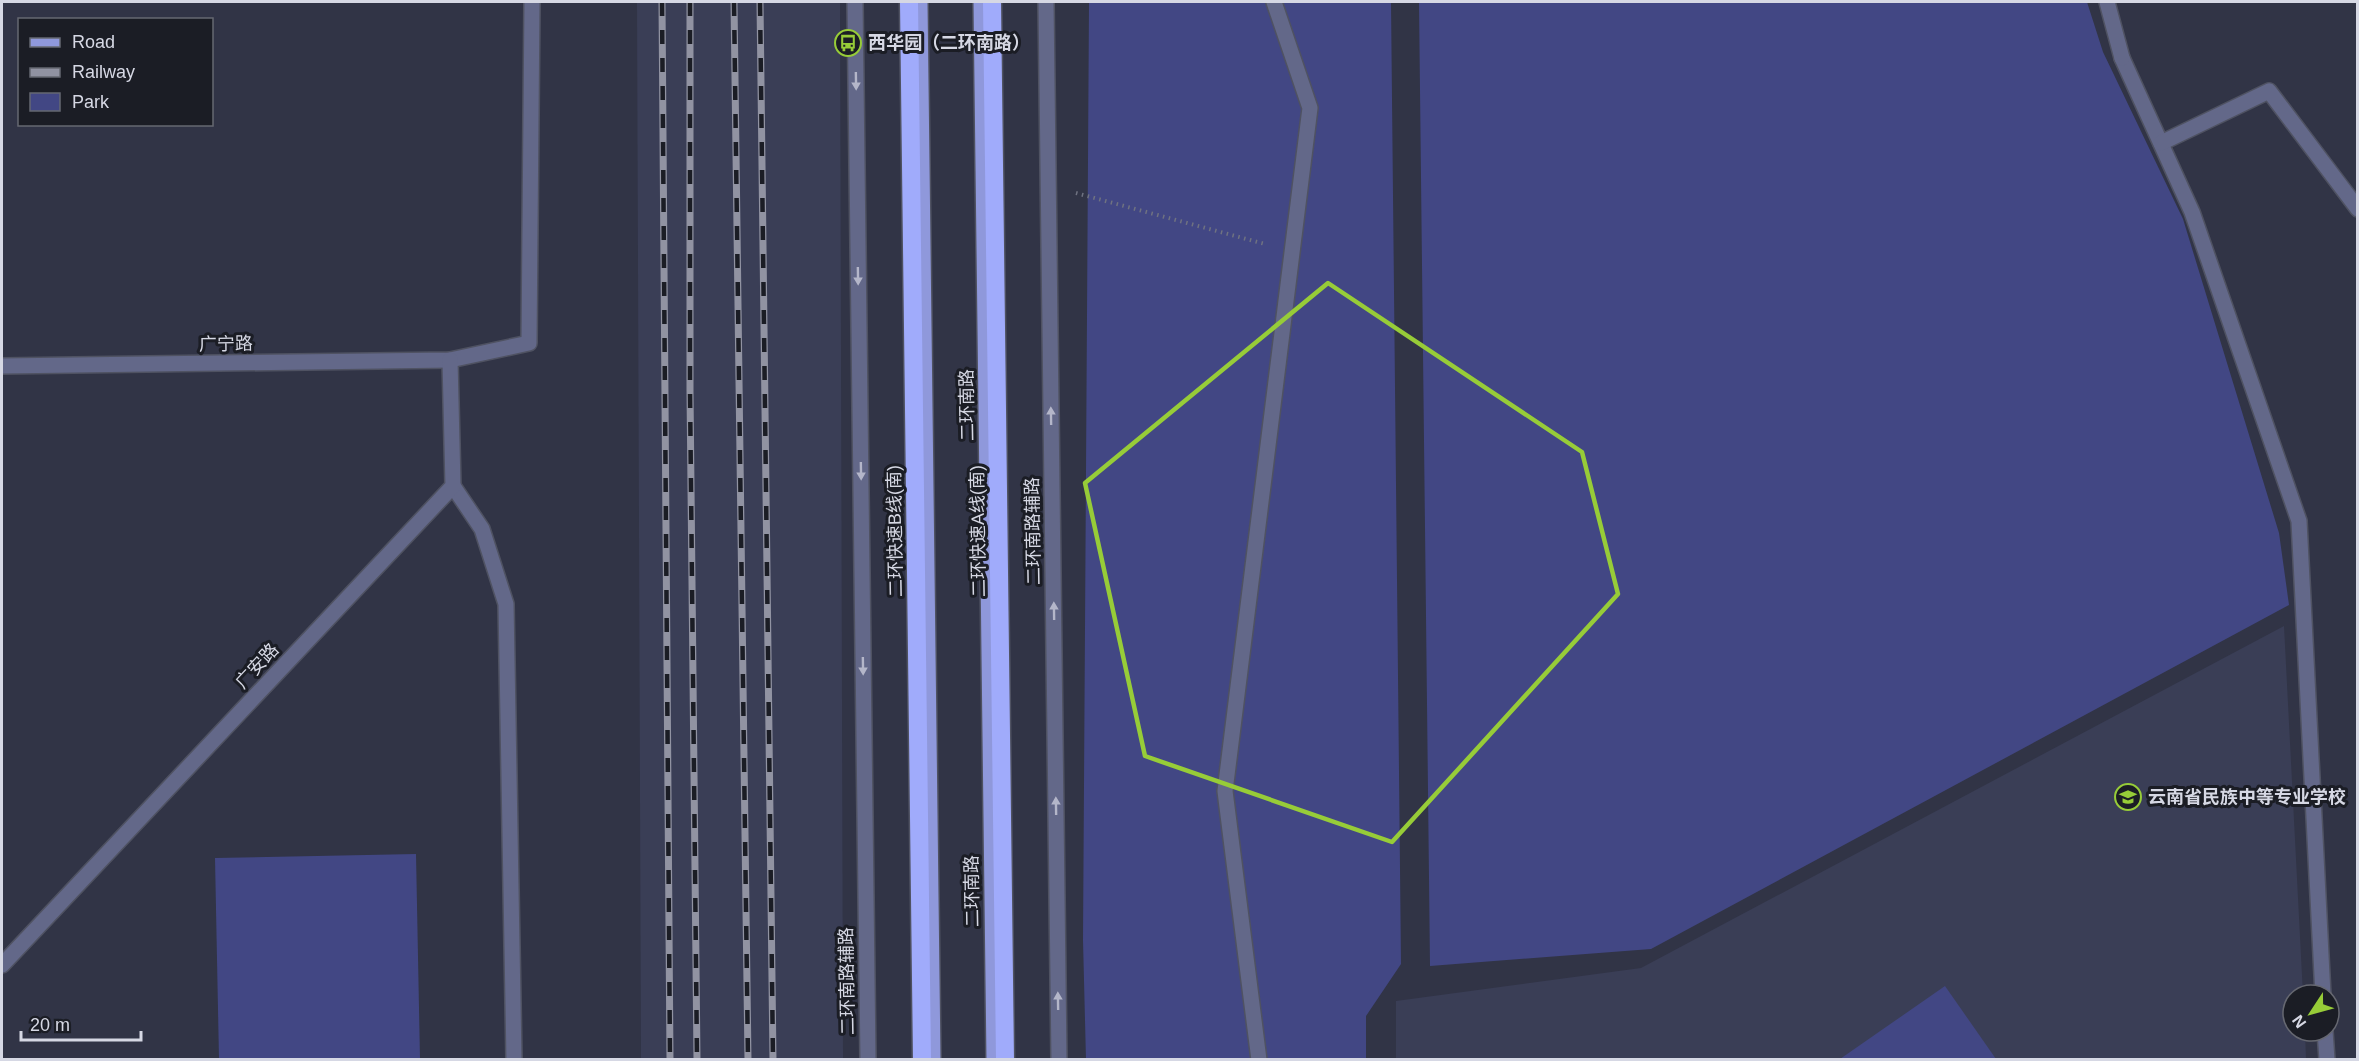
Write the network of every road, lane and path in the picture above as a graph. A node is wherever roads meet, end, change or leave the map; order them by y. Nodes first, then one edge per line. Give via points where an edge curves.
1 (532, 2) edge
2 (855, 2) edge
3 (909, 2) edge
4 (920, 2) edge
5 (981, 2) edge
6 (993, 2) edge
7 (1046, 2) edge
8 (1274, 2) edge
9 (2107, 2) edge
10 (2161, 143) junction
11 (1048, 187) junction
12 (2358, 208) edge
13 (1292, 251) junction
14 (450, 360) junction
15 (2, 366) edge
16 (453, 486) junction
17 (2, 965) edge
18 (2322, 983) edge
19 (2326, 1043) edge
20 (514, 1059) edge
21 (867, 1059) edge
22 (922, 1059) edge
23 (933, 1059) edge
24 (994, 1059) edge
25 (1005, 1059) edge
26 (1059, 1059) edge
27 (1259, 1059) edge
28 (2327, 1059) edge

1 - 14 street, 广宁路 via 529,343
2 -> 21 street, 二环南路辅路
3 - 22 highway, 二环快速B线(南)
4 - 23 main road
5 - 24 main road, 二环南路
6 - 25 highway, 二环快速A线(南)
7 - 11 street, 二环南路辅路
8 - 13 street via 1310,108
9 - 10 street via 2122,58
10 - 12 street via 2269,91
10 - 18 street via 2192,212 2299,521
11 - 13 path
26 -> 11 street, 二环南路辅路
13 - 27 street via 1225,791
14 - 15 street, 广宁路
14 - 16 street
16 - 17 street, 广安路
16 - 20 street via 482,529 506,604
19 - 28 street

